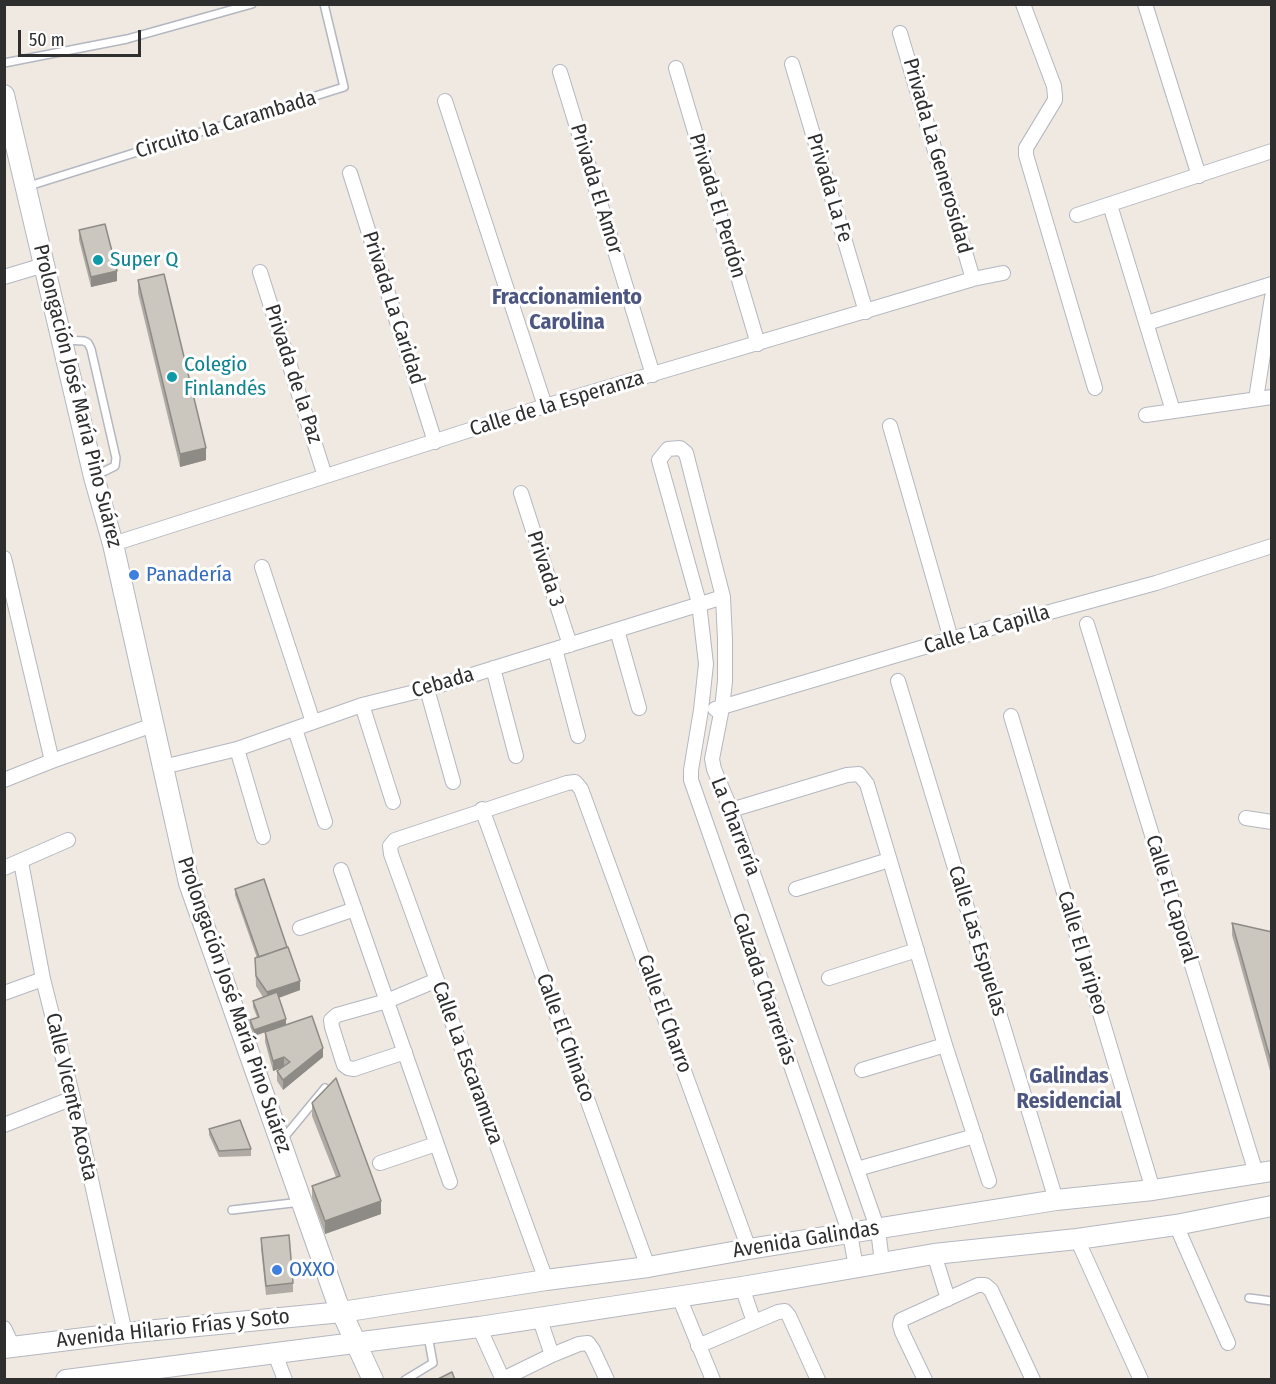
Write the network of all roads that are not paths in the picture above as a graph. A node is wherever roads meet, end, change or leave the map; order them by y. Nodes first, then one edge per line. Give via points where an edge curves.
1 (252, 4) edge
2 (324, 4) edge
3 (1023, 4) edge
4 (1144, 4) edge
5 (900, 33) dead end
6 (4, 63) edge
7 (792, 64) dead end
8 (676, 68) dead end
9 (560, 72) dead end
10 (4, 94) edge
11 (445, 101) dead end
12 (1272, 151) edge
13 (350, 173) dead end
14 (1199, 176) junction
15 (26, 187) junction
16 (1110, 205) junction
17 (1077, 215) dead end
18 (44, 265) junction
19 (260, 272) dead end
20 (1003, 273) dead end
21 (4, 277) edge
22 (973, 279) junction
23 (1272, 284) edge
24 (1272, 297) edge
25 (866, 312) junction
26 (1147, 323) junction
27 (758, 344) junction
28 (652, 375) junction
29 (1095, 388) dead end
30 (1272, 397) edge
31 (1256, 399) junction
32 (545, 406) junction
33 (1173, 411) junction
34 (1146, 415) dead end
35 (890, 426) dead end
36 (435, 442) junction
37 (325, 476) junction
38 (521, 493) dead end
39 (113, 544) junction
40 (1272, 546) edge
41 (4, 558) edge
42 (262, 567) dead end
43 (723, 597) junction
44 (699, 603) junction
45 (1087, 624) dead end
46 (617, 630) junction
47 (951, 639) junction
48 (570, 645) junction
49 (555, 650) junction
50 (493, 668) junction
51 (898, 681) dead end
52 (427, 689) junction
53 (362, 705) junction
54 (639, 708) dead end
55 (722, 708) junction
56 (701, 710) junction
57 (1011, 716) dead end
58 (313, 722) junction
59 (153, 725) junction
60 (296, 729) junction
61 (578, 736) dead end
62 (237, 749) junction
63 (516, 756) dead end
64 (52, 761) junction
65 (163, 767) junction
66 (4, 780) edge
67 (453, 782) dead end
68 (393, 802) dead end
69 (482, 809) junction
70 (731, 810) junction
71 (1246, 818) dead end
72 (325, 822) dead end
73 (1272, 822) edge
74 (263, 837) dead end
75 (68, 840) dead end
76 (889, 860) junction
77 (21, 862) junction
78 (4, 868) edge
79 (341, 870) dead end
80 (796, 889) dead end
81 (355, 909) junction
82 (300, 928) dead end
83 (917, 950) junction
84 (829, 978) dead end
85 (43, 979) junction
86 (437, 980) junction
87 (4, 993) edge
88 (387, 1002) junction
89 (945, 1045) junction
90 (405, 1052) junction
91 (862, 1070) dead end
92 (325, 1088) edge
93 (73, 1098) junction
94 (4, 1125) edge
95 (975, 1136) junction
96 (280, 1142) junction
97 (436, 1144) junction
98 (380, 1163) dead end
99 (857, 1169) junction
100 (1264, 1172) edge
101 (989, 1181) dead end
102 (450, 1182) dead end
103 (1153, 1190) junction
104 (1056, 1200) junction
105 (302, 1202) junction
106 (1272, 1206) edge
107 (232, 1210) dead end
108 (1176, 1225) junction
109 (878, 1230) junction
110 (850, 1234) junction
111 (1077, 1239) junction
112 (749, 1249) junction
113 (934, 1254) junction
114 (882, 1262) junction
115 (648, 1267) junction
116 (856, 1267) junction
117 (546, 1280) junction
118 (742, 1287) junction
119 (679, 1297) junction
120 (1249, 1298) dead end
121 (948, 1299) junction
122 (1272, 1301) edge
123 (342, 1312) junction
124 (539, 1317) junction
125 (754, 1322) junction
126 (479, 1327) junction
127 (4, 1328) edge
128 (125, 1333) junction
129 (427, 1333) junction
130 (354, 1341) junction
131 (1228, 1343) dead end
132 (698, 1346) junction
133 (9, 1347) edge
134 (275, 1354) junction
135 (552, 1355) junction
136 (137, 1375) edge
137 (503, 1379) edge
138 (66, 1380) edge
139 (285, 1380) edge
140 (373, 1380) edge
141 (405, 1380) edge
142 (607, 1380) edge
143 (713, 1380) edge
144 (819, 1380) edge
145 (925, 1380) edge
146 (1033, 1380) edge
147 (1142, 1380) edge

1 - 6 lane via 127,39
2 - 15 lane, Circuito la Carambada via 344,87
3 - 29 street via 1055,96 1026,148 1026,155
4 - 14 street
5 - 22 street, Privada La Generosidad
7 - 25 street, Privada La Fe
8 - 27 street, Privada El Perdón
9 - 28 street, Privada El Amor
10 - 15 street, Prolongación José María Pino Suárez
11 - 32 street
12 - 14 street
13 - 36 street, Privada La Caridad
14 - 16 street
15 - 18 street, Prolongación José María Pino Suárez
16 - 17 street
16 - 26 street
18 - 21 street
18 - 39 street, Prolongación José María Pino Suárez
19 - 37 street, Privada de la Paz
20 - 22 street, Calle de la Esperanza
22 - 25 street, Calle de la Esperanza
23 - 26 street
24 - 31 street
25 - 27 street, Calle de la Esperanza
26 - 33 street
27 - 28 street, Calle de la Esperanza
28 - 32 street, Calle de la Esperanza
30 - 31 street
31 - 33 street
32 - 36 street, Calle de la Esperanza
33 - 34 street
35 - 47 street
36 - 37 street, Calle de la Esperanza
37 - 39 street, Calle de la Esperanza
38 - 48 street, Privada 3
39 - 59 street, Prolongación José María Pino Suárez
40 - 47 street, Calle La Capilla via 1156,583
41 - 64 street
42 - 58 street
43 - 44 street, Cebada
43 - 44 street, La Charrería via 686,453 680,448 668,448 659,460
43 - 55 street, La Charrería via 726,640
44 - 46 street, Cebada
44 - 56 street, Calzada Charrerías via 706,664
45 - 100 street, Calle El Caporal
46 - 48 street, Cebada
46 - 54 street
47 - 55 street, Calle La Capilla
48 - 49 street, Cebada
49 - 50 street, Cebada
49 - 61 street
50 - 52 street, Cebada
50 - 63 street
51 - 104 street, Calle Las Espuelas
52 - 53 street, Cebada
52 - 67 street
53 - 58 street, Cebada
53 - 68 street
55 - 56 street, Calle La Capilla
55 - 70 street, La Charrería via 712,759
56 - 110 street, Calzada Charrerías via 692,780
57 - 103 street, Calle El Jaripeo
58 - 60 street, Cebada
59 - 64 street
59 - 65 street, Prolongación José María Pino Suárez
60 - 62 street, Cebada
60 - 72 street
62 - 65 street, Cebada
62 - 74 street
64 - 66 street
65 - 96 street, Prolongación José María Pino Suárez via 189,883
69 - 86 street, Calle La Escaramuza via 395,840 390,846
69 - 112 street, Calle El Charro via 567,783 575,782 581,789
69 - 115 street, Calle El Chinaco
70 - 76 street via 859,774 867,784
70 - 99 street, La Charrería
71 - 73 street
75 - 77 street
76 - 80 street
76 - 83 street
77 - 78 street
77 - 85 street, Calle Vicente Acosta
79 - 81 street
81 - 82 street
81 - 88 street
83 - 84 street
83 - 89 street
85 - 87 street
85 - 93 street, Calle Vicente Acosta
86 - 88 street
86 - 117 street, Calle La Escaramuza
88 - 90 street
88 - 90 street via 337,1015 332,1020 344,1065 354,1069
89 - 91 street
89 - 95 street
90 - 97 street
92 - 96 lane
93 - 94 street
93 - 128 street, Calle Vicente Acosta
95 - 99 street
95 - 101 street
96 - 105 street, Prolongación José María Pino Suárez
97 - 98 street
97 - 102 street
99 - 109 street, La Charrería
100 - 103 street, Avenida Galindas
103 - 104 street, Avenida Galindas
104 - 109 street, Avenida Galindas
105 - 107 lane
105 - 123 street, Prolongación José María Pino Suárez
106 - 108 street, Avenida Galindas
108 - 111 street, Avenida Galindas
108 - 131 street
109 - 110 street, Avenida Galindas
109 - 114 street, La Charrería
110 - 112 street, Avenida Galindas
110 - 116 street, Calzada Charrerías
111 - 113 street, Avenida Galindas
111 - 147 street
112 - 115 street, Avenida Galindas
113 - 114 street, Avenida Galindas
113 - 121 street
114 - 116 street, Avenida Galindas
115 - 117 street, Avenida Galindas
116 - 118 street, Avenida Galindas
117 - 123 street, Avenida Galindas
118 - 119 street, Avenida Galindas
118 - 125 street
119 - 124 street, Avenida Galindas
119 - 132 street
120 - 122 lane
121 - 145 street via 901,1320 902,1332
121 - 146 street via 978,1284 991,1290
123 - 128 street, Avenida Hilario Frías y Soto
123 - 130 street, Prolongación José María Pino Suárez
124 - 126 street, Avenida Galindas
124 - 135 street
125 - 132 street
125 - 144 street via 785,1311
126 - 129 street, Avenida Galindas
126 - 137 street
127 - 133 street
128 - 133 street, Avenida Hilario Frías y Soto
129 - 130 street, Avenida Galindas
129 - 141 lane via 433,1363
130 - 134 street, Avenida Hilario Frías y Soto
130 - 140 street, Prolongación José María Pino Suárez
132 - 143 street
134 - 136 street, Avenida Hilario Frías y Soto
134 - 139 street
135 - 137 street
135 - 142 street via 588,1343
136 - 138 street, Avenida Hilario Frías y Soto

